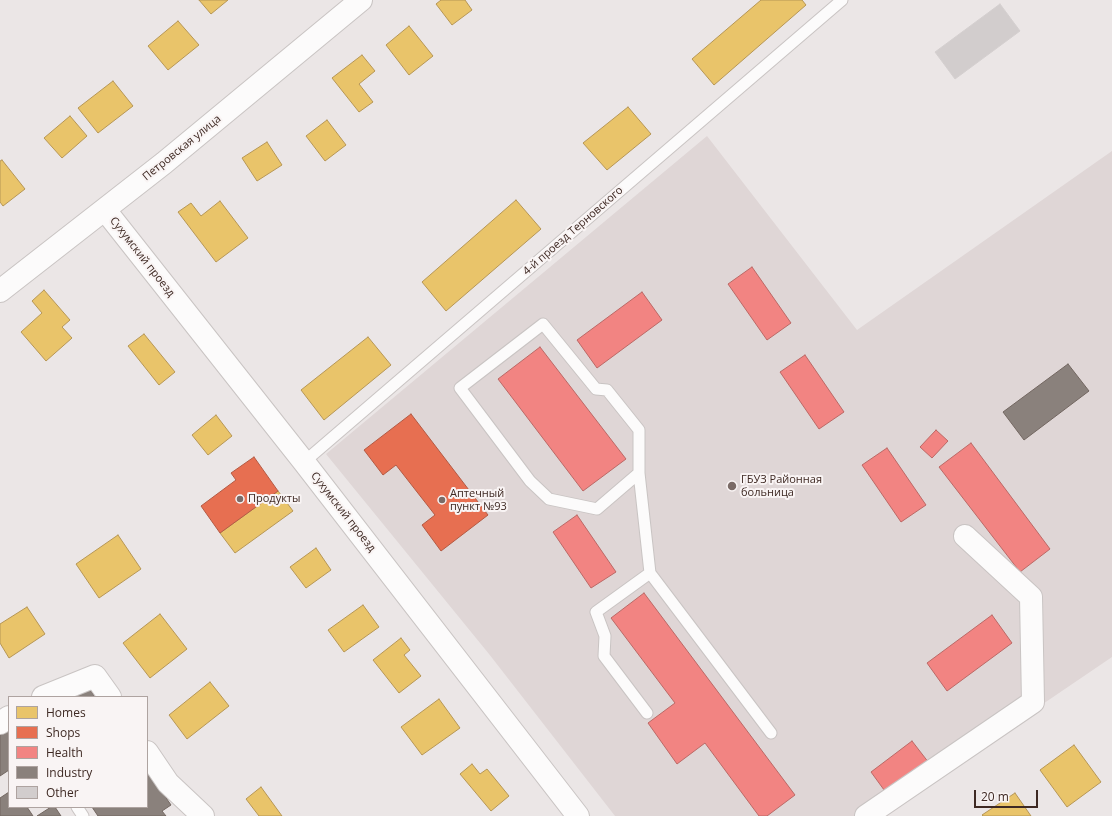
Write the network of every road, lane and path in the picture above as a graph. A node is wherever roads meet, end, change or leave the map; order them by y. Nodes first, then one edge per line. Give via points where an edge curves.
1 (361, 0) edge
2 (842, 0) edge
3 (105, 210) junction
4 (0, 291) edge
5 (304, 462) junction
6 (639, 473) junction
7 (965, 536) dead end
8 (650, 573) junction
9 (45, 696) edge
10 (109, 696) edge
11 (647, 713) dead end
12 (771, 733) dead end
13 (148, 753) edge
14 (203, 816) edge
15 (578, 816) edge
16 (866, 816) edge

1 - 3 street, Петровская улица
2 - 5 lane, 4-й проезд Терновского
3 - 4 street, Петровская улица
3 - 5 street, Сухумский проезд
5 - 15 street, Сухумский проезд
6 - 6 lane via 639,430 607,390 596,389 543,324 460,388 530,481 549,499 597,509
6 - 8 lane
7 - 16 street via 1031,597 1033,702
8 - 11 lane via 596,612 605,636 604,656
8 - 12 lane
9 - 10 street via 95,676
13 - 14 street via 168,782

